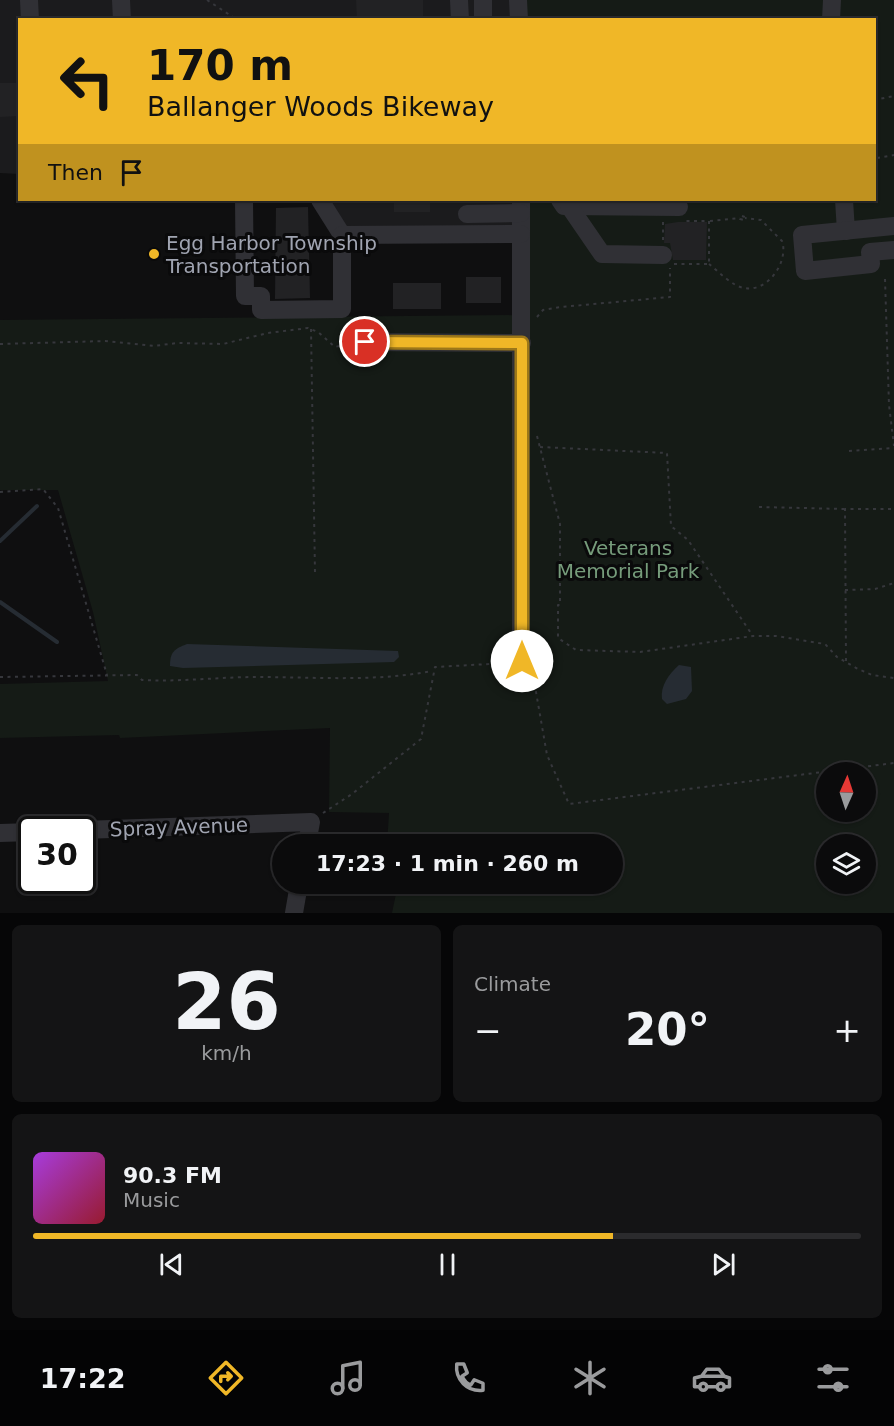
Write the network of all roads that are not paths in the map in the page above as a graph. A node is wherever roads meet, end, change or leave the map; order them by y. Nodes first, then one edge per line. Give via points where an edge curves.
1 (29, 0) edge
2 (122, 0) edge
3 (459, 0) edge
4 (483, 0) edge
5 (518, 0) edge
6 (832, 0) edge
7 (30, 18) edge
8 (122, 18) edge
9 (460, 18) edge
10 (483, 18) edge
11 (519, 18) edge
12 (831, 18) edge
13 (244, 201) edge
14 (321, 201) edge
15 (564, 203) edge
16 (521, 206) edge
17 (467, 207) edge
18 (677, 214) road end
19 (845, 215) edge
20 (894, 226) edge
21 (867, 229) junction
22 (468, 234) junction
23 (521, 234) junction
24 (342, 235) junction
25 (894, 250) edge
26 (870, 252) junction
27 (663, 255) road end
28 (365, 342) road end
29 (522, 343) junction
30 (521, 660) road end
31 (96, 830) edge
32 (18, 832) edge
33 (0, 833) edge
34 (309, 834) edge
35 (297, 894) edge
36 (294, 913) edge

1 - 7 street
2 - 8 street
3 - 9 street
4 - 10 street
5 - 11 street
6 - 12 street
13 - 24 street via 245,296 261,296 261,310 342,309
14 - 24 street
15 - 18 street
15 - 27 street via 602,254
16 - 17 street
16 - 23 street
17 - 22 street
19 - 21 street
19 - 26 street via 801,236 805,271 871,264
20 - 21 street
21 - 26 street
22 - 23 street
22 - 24 street
23 - 29 street
25 - 26 street
28 - 29 street
29 - 30 street
31 - 34 street, Spray Avenue via 312,822
32 - 33 street
35 - 36 street

